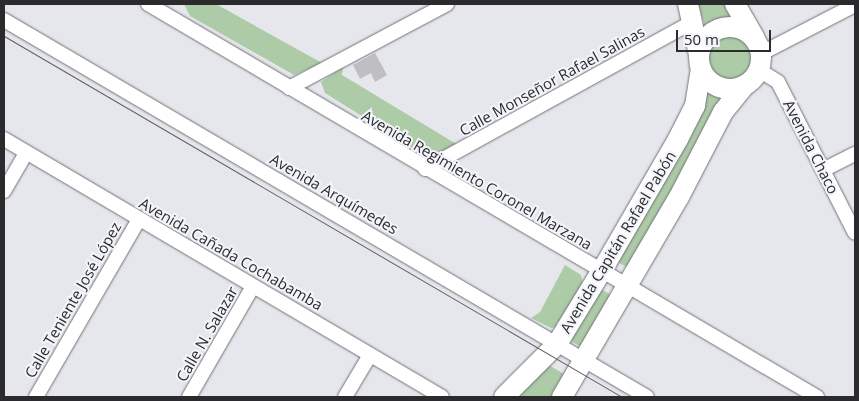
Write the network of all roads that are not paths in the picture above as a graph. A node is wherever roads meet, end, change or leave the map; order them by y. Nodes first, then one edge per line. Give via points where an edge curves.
1 (447, 4) edge
2 (735, 4) edge
3 (855, 5) edge
4 (158, 6) edge
5 (691, 12) edge
6 (4, 20) edge
7 (759, 55) junction
8 (700, 63) junction
9 (743, 87) junction
10 (289, 88) junction
11 (4, 139) edge
12 (26, 153) junction
13 (855, 154) edge
14 (425, 169) junction
15 (823, 170) junction
16 (4, 191) edge
17 (139, 219) junction
18 (855, 233) edge
19 (601, 272) junction
20 (254, 286) junction
21 (626, 287) junction
22 (557, 344) junction
23 (370, 355) junction
24 (584, 359) junction
25 (36, 397) edge
26 (189, 397) edge
27 (345, 397) edge
28 (442, 397) edge
29 (504, 397) edge
30 (562, 397) edge
31 (647, 397) edge
32 (817, 397) edge

1 - 10 street
2 - 7 main road, Avenida Chaco
3 - 7 street
4 - 10 street, Avenida Regimiento Coronel Marzana
5 - 8 main road
5 - 14 street, Calle Monseñor Rafael Salinas
6 - 22 street, Avenida Arquímedes
7 - 8 main road via 742,29 722,28 706,39
7 - 9 main road
7 - 15 street, Avenida Chaco via 778,82
8 - 9 main road via 713,84 723,88
8 - 19 main road, Avenida Capitán Rafael Pabón via 694,106
9 - 21 main road, Avenida Capitán Rafael Pabón via 723,112 680,197
10 - 14 street, Avenida Regimiento Coronel Marzana
11 - 12 street, Avenida Cañada Cochabamba
12 - 16 street
12 - 17 street, Avenida Cañada Cochabamba
13 - 15 street
14 - 19 street, Avenida Regimiento Coronel Marzana
15 - 18 street, Avenida Chaco
17 - 20 street, Avenida Cañada Cochabamba
17 - 25 street, Calle Teniente José López
19 - 21 street, Avenida Regimiento Coronel Marzana
19 - 22 main road, Avenida Capitán Rafael Pabón
20 - 23 street, Avenida Cañada Cochabamba
20 - 26 street, Calle N. Salazar
21 - 24 main road, Avenida Capitán Rafael Pabón
21 - 32 street, Avenida Regimiento Coronel Marzana
22 - 24 street, Avenida Arquímedes
22 - 29 main road, Avenida Capitán Rafael Pabón
23 - 27 street
23 - 28 street, Avenida Cañada Cochabamba
24 - 30 main road, Avenida Capitán Rafael Pabón
24 - 31 street, Avenida Arquímedes

